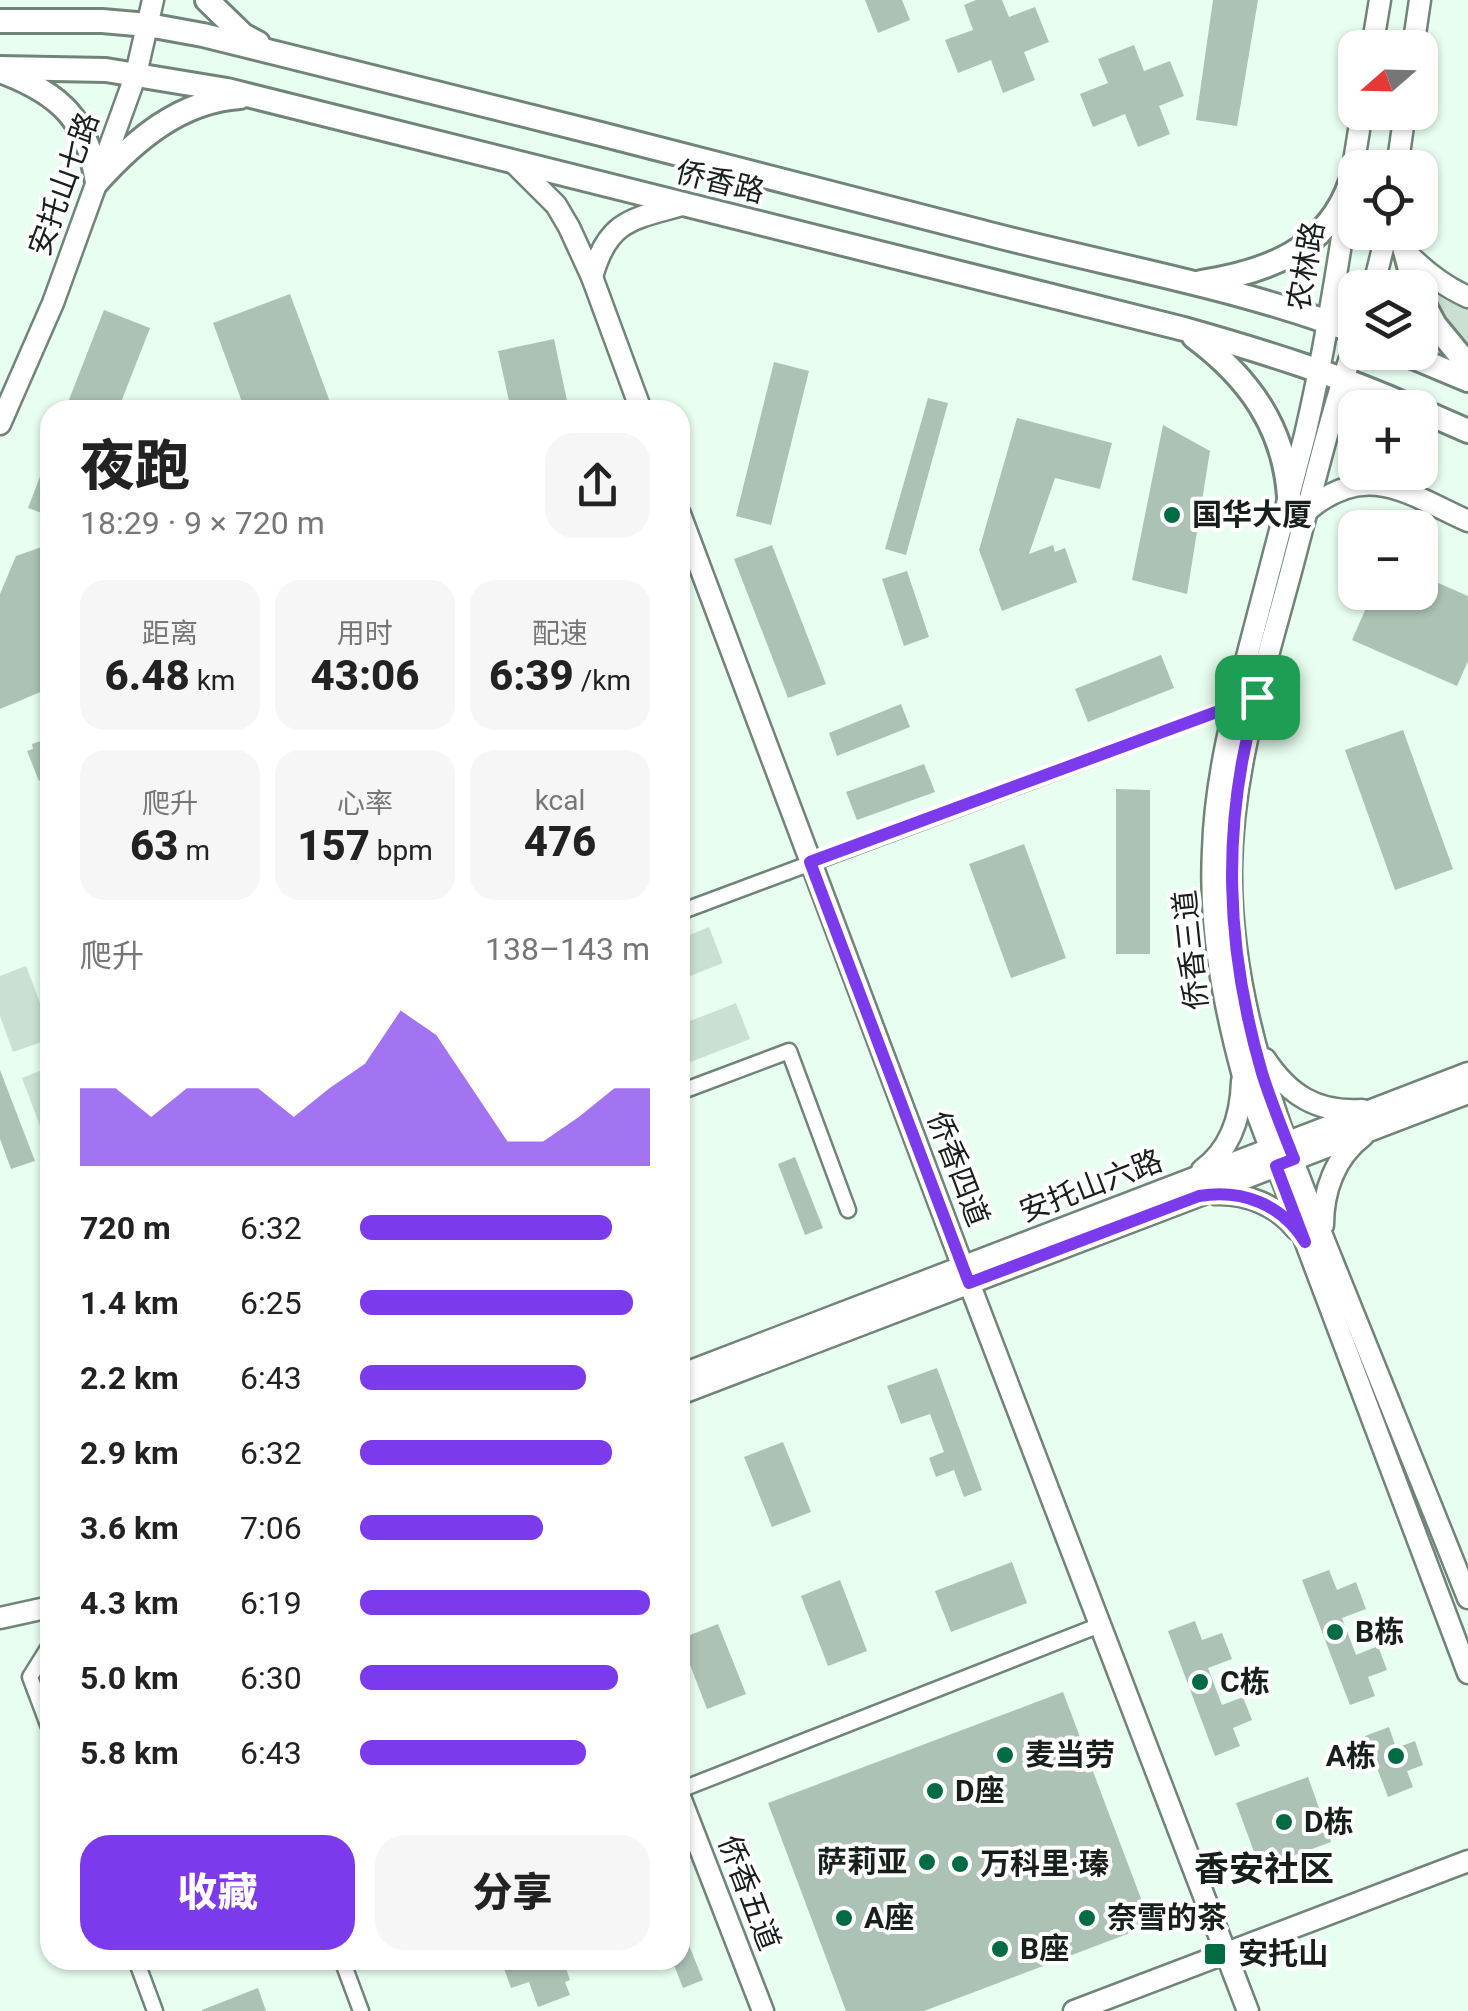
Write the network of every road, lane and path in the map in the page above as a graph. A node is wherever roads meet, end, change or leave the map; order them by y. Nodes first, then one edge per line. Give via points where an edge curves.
1 (56, 0) edge
2 (139, 0) edge
3 (153, 0) edge
4 (206, 0) edge
5 (1380, 0) edge
6 (1420, 0) edge
7 (3, 21) edge
8 (148, 24) junction
9 (1375, 30) edge
10 (1416, 30) edge
11 (279, 54) junction
12 (0, 69) edge
13 (136, 74) junction
14 (253, 96) junction
15 (510, 160) junction
16 (96, 182) junction
17 (686, 204) junction
18 (1338, 207) edge
19 (1338, 250) edge
20 (1409, 250) edge
21 (592, 276) junction
22 (1191, 284) junction
23 (1468, 297) edge
24 (1326, 321) junction
25 (1338, 326) edge
26 (1184, 329) junction
27 (1438, 329) edge
28 (1468, 366) edge
29 (1438, 367) edge
30 (1319, 370) junction
31 (1346, 370) edge
32 (1343, 379) junction
33 (1468, 380) edge
34 (1370, 390) edge
35 (637, 400) edge
36 (1438, 418) edge
37 (0, 424) edge
38 (1468, 432) edge
39 (1298, 503) junction
40 (1468, 521) edge
41 (690, 541) edge
42 (1257, 697) junction
43 (1235, 706) junction
44 (810, 862) junction
45 (690, 908) edge
46 (1250, 1025) junction
47 (1239, 1060) junction
48 (1468, 1073) edge
49 (690, 1088) edge
50 (1468, 1093) edge
51 (1383, 1106) junction
52 (1374, 1129) junction
53 (1282, 1154) junction
54 (1177, 1185) junction
55 (1199, 1196) junction
56 (848, 1210) dead end
57 (1305, 1242) junction
58 (1328, 1251) junction
59 (966, 1275) junction
60 (690, 1371) edge
61 (690, 1390) edge
62 (1468, 1598) edge
63 (40, 1609) edge
64 (0, 1618) edge
65 (1100, 1625) junction
66 (40, 1661) edge
67 (1468, 1673) edge
68 (40, 1704) edge
69 (690, 1790) edge
70 (690, 1820) edge
71 (1468, 1861) edge
72 (1226, 1954) junction
73 (140, 1970) edge
74 (346, 1970) edge
75 (155, 2011) edge
76 (361, 2011) edge
77 (763, 2011) edge
78 (1074, 2011) edge
79 (1248, 2011) edge

1 - 7 main road
2 - 8 street
3 - 8 street, 安托山七路
4 - 11 main road via 243,35
5 - 9 street
6 - 10 street
7 - 8 main road, 侨香路
8 - 11 main road, 侨香路
8 - 13 street, 安托山七路
11 - 22 main road, 侨香路
12 - 13 main road, 侨香路
12 - 16 main road via 48,94 75,122 88,142
13 - 14 main road, 侨香路
13 - 16 street, 安托山七路
14 - 15 main road, 侨香路
14 - 16 main road via 208,104 166,122
15 - 17 main road, 侨香路
15 - 21 street via 556,204
16 - 37 street, 安托山七路
17 - 21 street via 623,225 598,253
17 - 26 main road, 侨香路
18 - 22 main road via 1316,236 1260,270
19 - 24 street, 农林路
20 - 23 street via 1426,272
21 - 35 street
22 - 24 main road, 侨香路
24 - 25 main road, 侨香路
24 - 30 street, 农林路
26 - 30 main road, 侨香路
26 - 39 main road via 1257,400
27 - 28 main road
29 - 33 main road
30 - 32 main road, 侨香路
30 - 39 street, 侨香三道
31 - 32 street
32 - 34 main road, 侨香路
32 - 39 street, 侨香三道
36 - 38 main road, 侨香路
39 - 40 street via 1376,483
39 - 42 street, 侨香三道
39 - 43 street, 侨香三道
41 - 44 street, 侨香四道
42 - 43 street
42 - 46 street, 侨香三道 via 1236,791 1231,872 1237,964
43 - 44 street
43 - 47 street, 侨香三道 via 1218,791 1212,887 1218,964
44 - 45 street
44 - 59 street, 侨香四道
46 - 51 street via 1266,1061 1298,1095 1334,1109
46 - 53 street, 侨香三道
47 - 53 street, 侨香三道
47 - 54 street via 1241,1096 1228,1142 1216,1160
48 - 51 street, 安托山六路
49 - 56 street via 789,1052
50 - 52 street, 安托山六路
51 - 53 street, 安托山六路
52 - 53 street, 安托山六路
52 - 58 street via 1349,1149 1331,1178 1323,1213
53 - 54 street, 安托山六路
53 - 55 street, 安托山六路
53 - 57 street, 侨香三道
53 - 58 street, 侨香三道
54 - 59 street, 安托山六路
55 - 57 street via 1260,1202 1291,1222
55 - 59 street, 安托山六路
57 - 67 street, 侨香三道
58 - 62 street, 侨香三道
59 - 60 street, 安托山六路
59 - 61 street, 安托山六路
59 - 65 street, 侨香四道
63 - 64 street
65 - 69 street
65 - 72 street, 侨香四道
66 - 68 street via 30,1677
70 - 77 street, 侨香五道
71 - 72 street
72 - 78 street
72 - 79 street, 侨香四道
73 - 75 street
74 - 76 street

